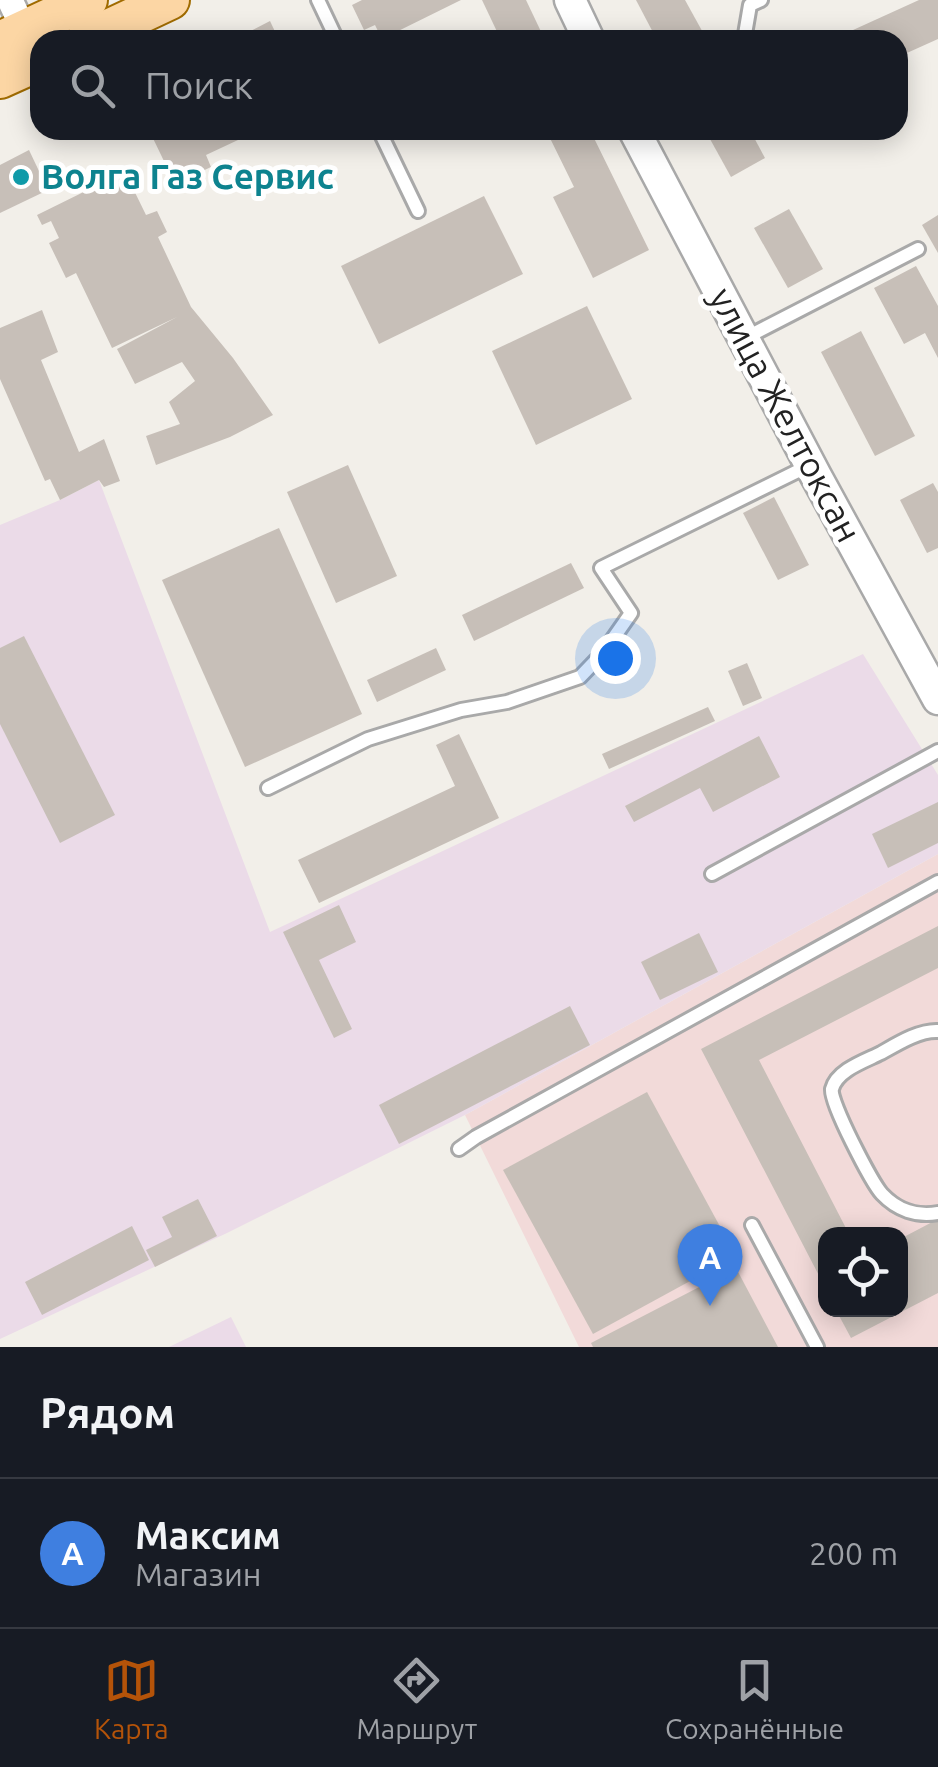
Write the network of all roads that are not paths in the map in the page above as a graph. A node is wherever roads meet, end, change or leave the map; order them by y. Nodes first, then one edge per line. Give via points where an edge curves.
1 (88, 0) edge
2 (170, 0) edge
3 (318, 0) edge
4 (570, 0) edge
5 (752, 2) edge
6 (106, 30) edge
7 (332, 30) edge
8 (584, 30) edge
9 (746, 30) edge
10 (19, 33) edge
11 (0, 79) edge
12 (384, 140) edge
13 (639, 140) edge
14 (418, 211) dead end
15 (918, 248) dead end
16 (745, 338) junction
17 (810, 465) junction
18 (938, 700) edge
19 (938, 751) edge
20 (268, 788) dead end
21 (712, 874) dead end
22 (938, 882) edge
23 (938, 1031) edge
24 (459, 1149) dead end
25 (938, 1213) edge
26 (752, 1225) dead end
27 (817, 1347) edge

1 - 10 main road
2 - 6 main road
3 - 7 lane
4 - 8 street
5 - 9 lane
10 - 11 main road
12 - 14 lane
13 - 16 street, улица Желтоксан
15 - 16 lane
16 - 17 street, улица Желтоксан
17 - 18 street, улица Желтоксан
17 - 20 lane via 601,568 631,613 580,677 368,738
19 - 21 lane
22 - 24 lane
23 - 25 lane via 928,1030 840,1075 832,1098 880,1192 904,1210
26 - 27 lane

